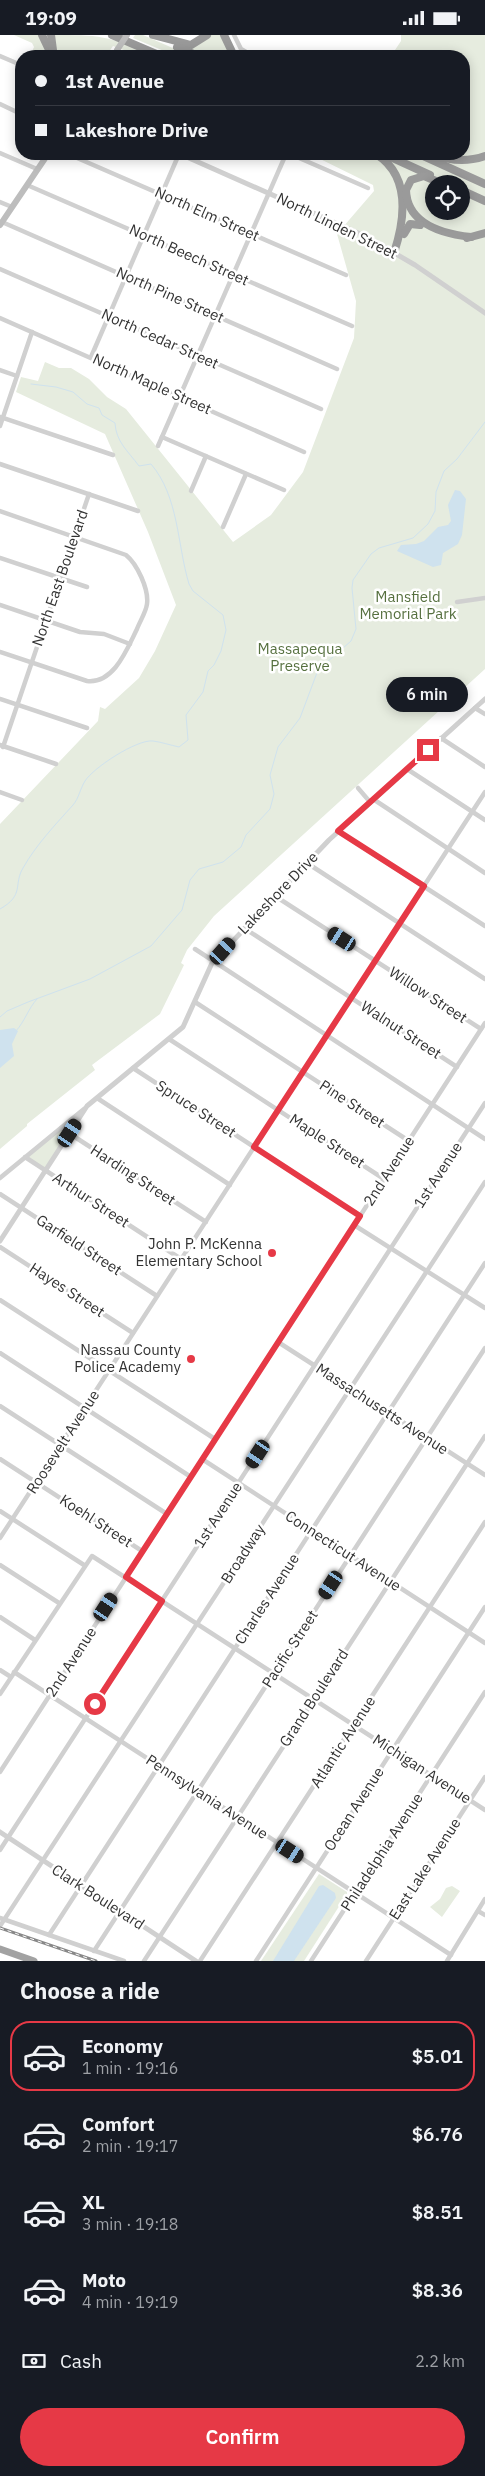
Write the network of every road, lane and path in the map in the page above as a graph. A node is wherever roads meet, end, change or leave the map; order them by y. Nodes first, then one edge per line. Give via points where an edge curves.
1 (42, 35) edge
2 (51, 35) edge
3 (112, 35) edge
4 (128, 35) edge
5 (152, 35) edge
6 (206, 35) edge
7 (224, 35) edge
8 (234, 35) edge
9 (137, 46) junction
10 (49, 50) edge
11 (54, 50) edge
12 (117, 50) edge
13 (142, 50) edge
14 (147, 50) edge
15 (185, 50) edge
16 (231, 50) edge
17 (244, 50) edge
18 (0, 56) edge
19 (15, 62) edge
20 (0, 105) edge
21 (15, 111) edge
22 (0, 153) edge
23 (485, 156) edge
24 (470, 158) edge
25 (15, 159) edge
26 (16, 160) edge
27 (44, 160) edge
28 (82, 160) edge
29 (177, 160) edge
30 (194, 160) edge
31 (283, 160) edge
32 (304, 160) edge
33 (382, 160) edge
34 (397, 160) edge
35 (432, 160) edge
36 (37, 169) junction
37 (430, 175) edge
38 (425, 176) edge
39 (485, 184) edge
40 (27, 185) junction
41 (368, 188) dead end
42 (269, 193) junction
43 (161, 194) junction
44 (470, 195) edge
45 (483, 200) edge
46 (0, 202) edge
47 (403, 202) junction
48 (12, 207) junction
49 (1, 223) edge
50 (420, 225) junction
51 (251, 233) junction
52 (485, 233) edge
53 (143, 235) junction
54 (472, 237) junction
55 (396, 254) junction
56 (0, 269) edge
57 (233, 274) junction
58 (346, 275) dead end
59 (126, 276) junction
60 (485, 313) edge
61 (215, 315) junction
62 (108, 317) junction
63 (0, 318) edge
64 (352, 326) dead end
65 (32, 332) junction
66 (197, 355) junction
67 (91, 357) junction
68 (338, 369) dead end
69 (0, 370) edge
70 (17, 376) junction
71 (180, 396) junction
72 (321, 409) dead end
73 (1, 418) edge
74 (0, 426) edge
75 (162, 437) junction
76 (158, 446) dead end
77 (304, 452) dead end
78 (113, 455) dead end
79 (206, 456) junction
80 (0, 464) edge
81 (246, 474) junction
82 (284, 490) dead end
83 (191, 491) dead end
84 (88, 494) junction
85 (0, 511) edge
86 (138, 511) dead end
87 (223, 527) dead end
88 (74, 536) junction
89 (0, 558) edge
90 (60, 578) junction
91 (87, 587) dead end
92 (485, 598) edge
93 (457, 602) dead end
94 (0, 605) edge
95 (46, 620) junction
96 (130, 643) junction
97 (0, 652) edge
98 (32, 663) junction
99 (0, 699) edge
100 (485, 699) edge
101 (17, 705) junction
102 (475, 707) junction
103 (485, 714) edge
104 (87, 728) dead end
105 (441, 739) junction
106 (2, 746) edge
107 (56, 764) dead end
108 (485, 767) edge
109 (407, 769) junction
110 (358, 788) dead end
111 (485, 792) edge
112 (0, 793) edge
113 (22, 800) dead end
114 (372, 801) junction
115 (472, 812) junction
116 (485, 820) edge
117 (338, 831) junction
118 (448, 849) junction
119 (307, 863) junction
120 (485, 873) edge
121 (424, 886) junction
122 (275, 896) junction
123 (400, 923) junction
124 (485, 926) edge
125 (244, 928) junction
126 (195, 949) dead end
127 (214, 961) junction
128 (375, 961) junction
129 (485, 979) edge
130 (351, 998) junction
131 (195, 1002) junction
132 (485, 1023) edge
133 (481, 1029) junction
134 (327, 1035) junction
135 (169, 1039) junction
136 (457, 1067) junction
137 (133, 1068) junction
138 (303, 1073) junction
139 (98, 1098) junction
140 (485, 1103) edge
141 (433, 1104) junction
142 (87, 1106) junction
143 (278, 1110) junction
144 (61, 1128) junction
145 (469, 1128) junction
146 (70, 1133) junction
147 (485, 1139) edge
148 (408, 1141) junction
149 (254, 1147) junction
150 (25, 1157) junction
151 (46, 1171) junction
152 (0, 1178) edge
153 (384, 1179) junction
154 (485, 1182) edge
155 (230, 1185) junction
156 (0, 1194) edge
157 (22, 1208) junction
158 (360, 1216) junction
159 (206, 1222) junction
160 (354, 1225) junction
161 (0, 1241) edge
162 (0, 1247) edge
163 (391, 1247) junction
164 (181, 1259) junction
165 (485, 1263) edge
166 (427, 1271) junction
167 (464, 1295) junction
168 (157, 1296) junction
169 (0, 1300) edge
170 (485, 1308) edge
171 (133, 1333) junction
172 (278, 1342) junction
173 (485, 1348) edge
174 (0, 1353) edge
175 (315, 1365) junction
176 (109, 1371) junction
177 (350, 1389) junction
178 (0, 1406) edge
179 (85, 1408) junction
180 (388, 1413) junction
181 (485, 1436) edge
182 (427, 1438) junction
183 (215, 1439) junction
184 (60, 1445) junction
185 (0, 1459) edge
186 (202, 1459) junction
187 (467, 1464) junction
188 (485, 1475) edge
189 (191, 1477) junction
190 (36, 1482) junction
191 (238, 1483) junction
192 (274, 1506) junction
193 (0, 1511) edge
194 (167, 1514) junction
195 (12, 1519) junction
196 (485, 1523) edge
197 (311, 1530) junction
198 (0, 1538) edge
199 (142, 1551) junction
200 (350, 1556) junction
201 (0, 1565) edge
202 (84, 1565) junction
203 (126, 1577) junction
204 (390, 1581) junction
205 (162, 1601) junction
206 (59, 1603) junction
207 (430, 1607) junction
208 (485, 1607) edge
209 (0, 1617) edge
210 (198, 1624) junction
211 (469, 1632) junction
212 (35, 1640) junction
213 (485, 1643) edge
214 (235, 1648) junction
215 (0, 1670) edge
216 (14, 1672) junction
217 (274, 1673) junction
218 (11, 1677) junction
219 (485, 1692) edge
220 (0, 1694) edge
221 (49, 1695) junction
222 (314, 1699) junction
223 (86, 1719) junction
224 (354, 1725) junction
225 (121, 1742) junction
226 (392, 1750) junction
227 (159, 1766) junction
228 (0, 1772) edge
229 (431, 1775) junction
230 (485, 1777) edge
231 (198, 1791) junction
232 (470, 1801) junction
233 (485, 1810) edge
234 (238, 1817) junction
235 (0, 1832) edge
236 (8, 1838) junction
237 (277, 1843) junction
238 (0, 1851) edge
239 (44, 1861) junction
240 (316, 1868) junction
241 (81, 1885) junction
242 (355, 1893) junction
243 (485, 1899) edge
244 (120, 1911) junction
245 (478, 1911) junction
246 (485, 1915) edge
247 (393, 1918) junction
248 (2, 1919) edge
249 (0, 1926) edge
250 (49, 1935) junction
251 (160, 1937) junction
252 (0, 1949) edge
253 (94, 1951) junction
254 (451, 1955) junction
255 (34, 1961) edge
256 (124, 1961) edge
257 (144, 1961) edge
258 (196, 1961) edge
259 (200, 1961) edge
260 (256, 1961) edge
261 (311, 1961) edge
262 (366, 1961) edge
263 (447, 1961) edge

1 - 10 highway
2 - 11 highway
3 - 9 highway
4 - 12 main road, bridge
5 - 6 highway via 191,45
5 - 15 highway
7 - 16 highway
8 - 17 street
9 - 13 highway
9 - 14 highway
18 - 19 street
20 - 21 street
22 - 25 street
23 - 24 highway
26 - 36 street
27 - 36 main road
28 - 43 street, North Elm Street
29 - 43 street
30 - 42 street, North Linden Street
31 - 42 street
32 - 41 street
33 - 47 highway via 400,184
34 - 37 highway
35 - 39 highway
36 - 40 main road
38 - 54 highway via 411,180 406,190 410,205 420,220 447,234
40 - 48 main road
40 - 53 street, North Beech Street
42 - 51 street
42 - 55 street, North Linden Street via 365,236
43 - 51 street, North Elm Street
43 - 53 street
44 - 45 highway
46 - 48 street
47 - 50 highway
47 - 55 highway
48 - 49 main road
49 - 59 street, North Pine Street
50 - 54 highway via 442,237
50 - 55 highway via 412,223 406,227
51 - 57 street
51 - 58 street, North Elm Street
52 - 54 highway
53 - 57 street, North Beech Street
53 - 59 street
55 - 60 street, North Linden Street
56 - 62 street, North Cedar Street
57 - 61 street
57 - 64 street, North Beech Street
59 - 61 street, North Pine Street
59 - 62 street
61 - 66 street
61 - 68 street, North Pine Street
62 - 66 street, North Cedar Street
62 - 67 street
63 - 65 street, North Maple Street
65 - 67 street, North Maple Street
65 - 70 street
66 - 71 street
66 - 72 street, North Cedar Street
67 - 71 street, North Maple Street
69 - 70 street
70 - 73 street
71 - 75 street
71 - 77 street, North Maple Street
73 - 74 street
73 - 78 street
75 - 76 street
75 - 79 street
79 - 81 street
79 - 83 street
80 - 84 street
81 - 82 street
81 - 87 street
84 - 86 street
84 - 88 street, North East Boulevard
85 - 88 street
88 - 90 street, North East Boulevard
88 - 96 street via 129,557 145,590 147,604
89 - 90 street
90 - 91 street
90 - 95 street, North East Boulevard
92 - 93 street
94 - 95 street
95 - 96 street via 80,632 104,634
95 - 98 street, North East Boulevard
96 - 98 street via 117,665 96,681
97 - 98 street
98 - 101 street, North East Boulevard
99 - 101 street
100 - 102 street, Lakeshore Drive
101 - 104 street
101 - 106 street, North East Boulevard
102 - 103 street
102 - 105 street, Lakeshore Drive
105 - 108 street
105 - 109 street, Lakeshore Drive
106 - 107 street
109 - 114 street, Lakeshore Drive
109 - 115 street
110 - 114 street
111 - 115 street, Roosevelt Avenue
112 - 113 street
114 - 117 street, Lakeshore Drive
114 - 118 street
115 - 116 street
115 - 118 street, Roosevelt Avenue
117 - 119 street, Lakeshore Drive
117 - 121 street
118 - 120 street
118 - 121 street, Roosevelt Avenue
119 - 122 street, Lakeshore Drive
119 - 123 street
121 - 123 street, Roosevelt Avenue
121 - 124 street
122 - 125 street, Lakeshore Drive
122 - 128 street, Willow Street
123 - 128 street, Roosevelt Avenue
123 - 129 street
125 - 127 street, Lakeshore Drive
125 - 130 street, Walnut Street
126 - 127 street
127 - 131 street, Lakeshore Drive
127 - 134 street
128 - 130 street, Roosevelt Avenue
128 - 133 street, Willow Street
130 - 134 street, Roosevelt Avenue
130 - 136 street, Walnut Street
131 - 135 street, Lakeshore Drive via 183,1027
131 - 138 street, Pine Street
132 - 133 street, 2nd Avenue
133 - 136 street, 2nd Avenue
134 - 138 street, Roosevelt Avenue
134 - 141 street
135 - 137 street, Lakeshore Drive
135 - 143 street, Maple Street
136 - 141 street, 2nd Avenue
137 - 139 street, Lakeshore Drive
137 - 149 street, Spruce Street
138 - 143 street, Roosevelt Avenue
138 - 148 street, Pine Street
139 - 142 street, Lakeshore Drive
139 - 155 street
140 - 145 street, 1st Avenue
141 - 145 street
141 - 148 street, 2nd Avenue
142 - 144 street, Lakeshore Drive
142 - 146 street
143 - 149 street, Roosevelt Avenue
143 - 153 street, Maple Street
144 - 146 street, Harding Street
144 - 150 street, Lakeshore Drive
145 - 147 street
145 - 163 street, 1st Avenue
146 - 151 street
146 - 159 street, Harding Street
148 - 153 street, 2nd Avenue
149 - 155 street, Roosevelt Avenue
149 - 158 street, Spruce Street
150 - 151 street, Arthur Street
150 - 152 street, Lakeshore Drive
151 - 157 street
151 - 164 street, Arthur Street
153 - 158 street, 2nd Avenue
154 - 166 street, Broadway
155 - 159 street, Roosevelt Avenue
156 - 157 street, Garfield Street
157 - 161 street
157 - 168 street, Garfield Street
158 - 160 street, 2nd Avenue
159 - 164 street, Roosevelt Avenue
160 - 163 street
160 - 172 street, 2nd Avenue
162 - 171 street, Hayes Street
163 - 166 street
163 - 175 street, 1st Avenue
164 - 168 street, Roosevelt Avenue
165 - 167 street, Charles Avenue
166 - 167 street
166 - 177 street, Broadway
167 - 170 street
167 - 180 street, Charles Avenue
168 - 171 street, Roosevelt Avenue
169 - 176 street
171 - 176 street, Roosevelt Avenue
172 - 175 street, Massachusetts Avenue
172 - 183 street, 2nd Avenue
173 - 182 street, Pacific Street
174 - 179 street
175 - 177 street, Massachusetts Avenue
175 - 191 street, 1st Avenue
176 - 179 street, Roosevelt Avenue
176 - 183 street
177 - 180 street, Massachusetts Avenue
177 - 192 street, Broadway
178 - 184 street
179 - 184 street, Roosevelt Avenue
179 - 189 street
180 - 182 street, Massachusetts Avenue
180 - 197 street, Charles Avenue
181 - 187 street, Grand Boulevard
182 - 187 street, Massachusetts Avenue
182 - 200 street, Pacific Street
183 - 186 street, 2nd Avenue
184 - 190 street, Roosevelt Avenue
184 - 194 street
185 - 190 street, Koehl Street
186 - 189 street, 2nd Avenue
186 - 191 street, Connecticut Avenue
187 - 188 street, Massachusetts Avenue
187 - 204 street, Grand Boulevard
189 - 194 street, 2nd Avenue
190 - 195 street, Roosevelt Avenue
190 - 199 street, Koehl Street
191 - 192 street, Connecticut Avenue
191 - 205 street, 1st Avenue
192 - 197 street, Connecticut Avenue
192 - 210 street, Broadway
193 - 195 street
194 - 199 street, 2nd Avenue
195 - 198 street, Roosevelt Avenue
195 - 202 street
196 - 207 street, Atlantic Avenue
197 - 200 street, Connecticut Avenue
197 - 214 street, Charles Avenue
199 - 203 street, 2nd Avenue
200 - 204 street, Connecticut Avenue
200 - 217 street, Pacific Street
201 - 206 street
202 - 203 street, Michigan Avenue via 92,1556
202 - 206 street
203 - 205 street, Michigan Avenue
203 - 221 street, 2nd Avenue
204 - 207 street, Connecticut Avenue
204 - 222 street, Grand Boulevard
205 - 210 street, Michigan Avenue
205 - 223 street, 1st Avenue
206 - 212 street
207 - 211 street, Connecticut Avenue
207 - 224 street, Atlantic Avenue
208 - 211 street, Ocean Avenue
209 - 212 street
210 - 214 street, Michigan Avenue
210 - 225 street, Broadway
211 - 213 street, Connecticut Avenue
211 - 226 street, Ocean Avenue
212 - 216 street
214 - 217 street, Michigan Avenue
214 - 227 street, Charles Avenue
215 - 218 street
216 - 218 street
216 - 221 street, Pennsylvania Avenue
217 - 222 street, Michigan Avenue
217 - 231 street, Pacific Street
218 - 220 street
219 - 229 street, Philadelphia Avenue
221 - 223 street, Pennsylvania Avenue
221 - 228 street, 2nd Avenue
222 - 224 street, Michigan Avenue
222 - 234 street, Grand Boulevard
223 - 225 street, Pennsylvania Avenue
223 - 236 street, 1st Avenue
224 - 226 street, Michigan Avenue
224 - 237 street, Atlantic Avenue
225 - 227 street, Pennsylvania Avenue
225 - 239 street, Broadway
226 - 229 street, Michigan Avenue
226 - 240 street, Ocean Avenue
227 - 231 street, Pennsylvania Avenue
227 - 241 street, Charles Avenue
229 - 232 street, Michigan Avenue
229 - 242 street, Philadelphia Avenue
230 - 232 street, East Lake Avenue
231 - 234 street, Pennsylvania Avenue
231 - 244 street, Pacific Street
232 - 233 street, Michigan Avenue
232 - 247 street, East Lake Avenue
234 - 237 street, Pennsylvania Avenue
234 - 251 street, Grand Boulevard
235 - 236 street, Clark Boulevard
236 - 238 street, 1st Avenue
236 - 239 street, Clark Boulevard
237 - 240 street, Pennsylvania Avenue
237 - 259 street, Atlantic Avenue
239 - 241 street, Clark Boulevard
239 - 248 street, Broadway
240 - 242 street, Pennsylvania Avenue
240 - 260 street, Ocean Avenue
241 - 244 street, Clark Boulevard
241 - 250 street, Charles Avenue
242 - 247 street, Pennsylvania Avenue
242 - 261 street, Philadelphia Avenue
243 - 245 street
244 - 251 street, Clark Boulevard
244 - 253 street, Pacific Street
245 - 246 street
245 - 254 street
247 - 254 street, Pennsylvania Avenue
247 - 262 street, East Lake Avenue
248 - 249 street, Broadway
248 - 250 street
250 - 253 street
251 - 257 street, Grand Boulevard
251 - 258 street, Clark Boulevard
252 - 255 highway
253 - 256 street
254 - 263 street

